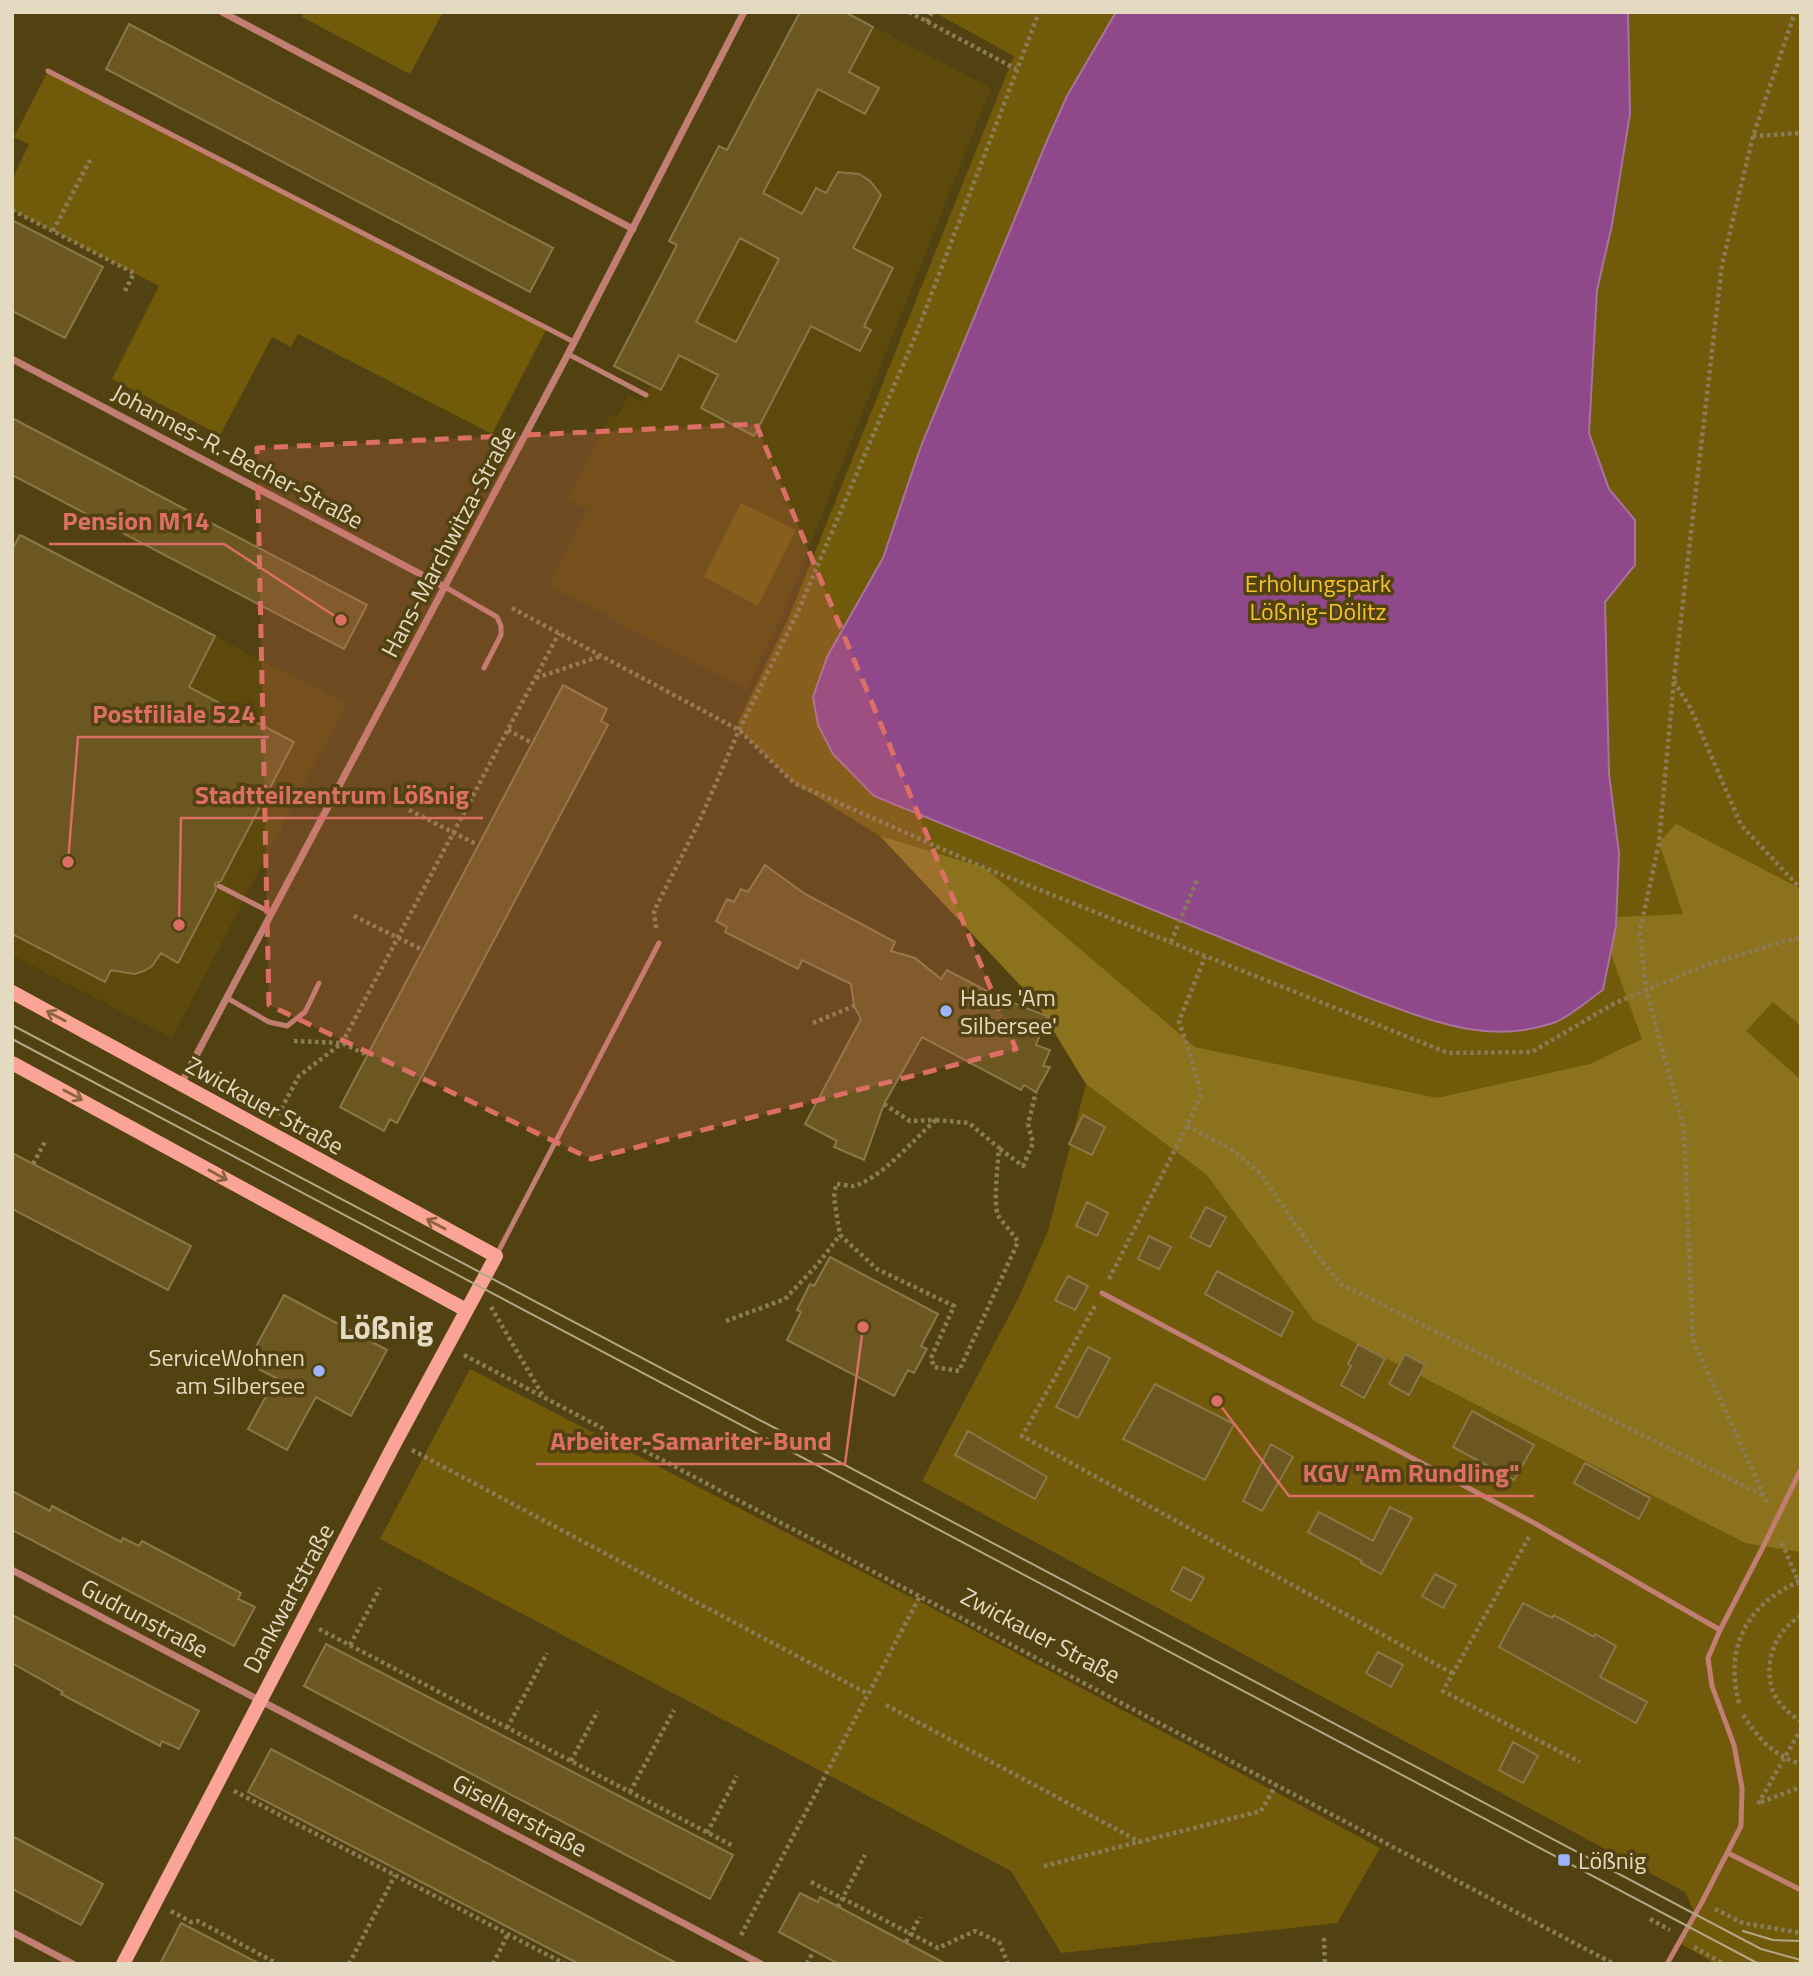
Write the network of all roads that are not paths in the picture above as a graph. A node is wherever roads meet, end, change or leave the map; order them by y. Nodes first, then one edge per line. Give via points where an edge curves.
1 (222, 12) edge
2 (744, 12) edge
3 (48, 71) dead end
4 (633, 229) junction
5 (574, 342) junction
6 (568, 355) junction
7 (12, 359) edge
8 (646, 394) dead end
9 (445, 587) junction
10 (484, 668) dead end
11 (219, 886) dead end
12 (272, 914) junction
13 (659, 943) road end
14 (319, 983) dead end
15 (12, 992) edge
16 (227, 998) junction
17 (12, 1063) edge
18 (181, 1085) junction
19 (496, 1256) junction
20 (1102, 1293) road end
21 (466, 1310) junction
22 (1801, 1469) edge
23 (12, 1570) edge
24 (1720, 1630) junction
25 (260, 1701) junction
26 (1728, 1853) junction
27 (1801, 1890) edge
28 (12, 1932) edge
29 (73, 1964) edge
30 (123, 1964) edge
31 (761, 1964) edge
32 (1667, 1964) edge

1 - 4 street
2 - 4 street, Hans-Marchwitza-Straße
3 - 5 lane
4 - 5 street, Hans-Marchwitza-Straße
5 - 6 street, Hans-Marchwitza-Straße
6 - 8 lane
6 - 9 street, Hans-Marchwitza-Straße
7 - 9 street, Johannes-R.-Becher-Straße
9 - 10 lane via 498,617 501,635
9 - 12 street, Hans-Marchwitza-Straße
11 - 12 lane
12 - 16 street, Hans-Marchwitza-Straße
13 - 19 lane
14 - 16 lane via 304,1012 287,1026
18 -> 15 main road, Zwickauer Straße
16 - 18 street, Hans-Marchwitza-Straße
17 -> 21 main road
19 -> 18 main road, Zwickauer Straße
19 - 21 main road, Dankwartstraße
20 - 24 lane via 1536,1524
21 - 25 main road, Dankwartstraße
22 - 24 lane
23 - 25 street, Gudrunstraße
24 - 26 lane via 1708,1658 1742,1788 1741,1826
25 - 30 main road, Dankwartstraße
25 - 31 street, Giselherstraße
26 - 27 lane
26 - 32 lane
28 - 29 street

